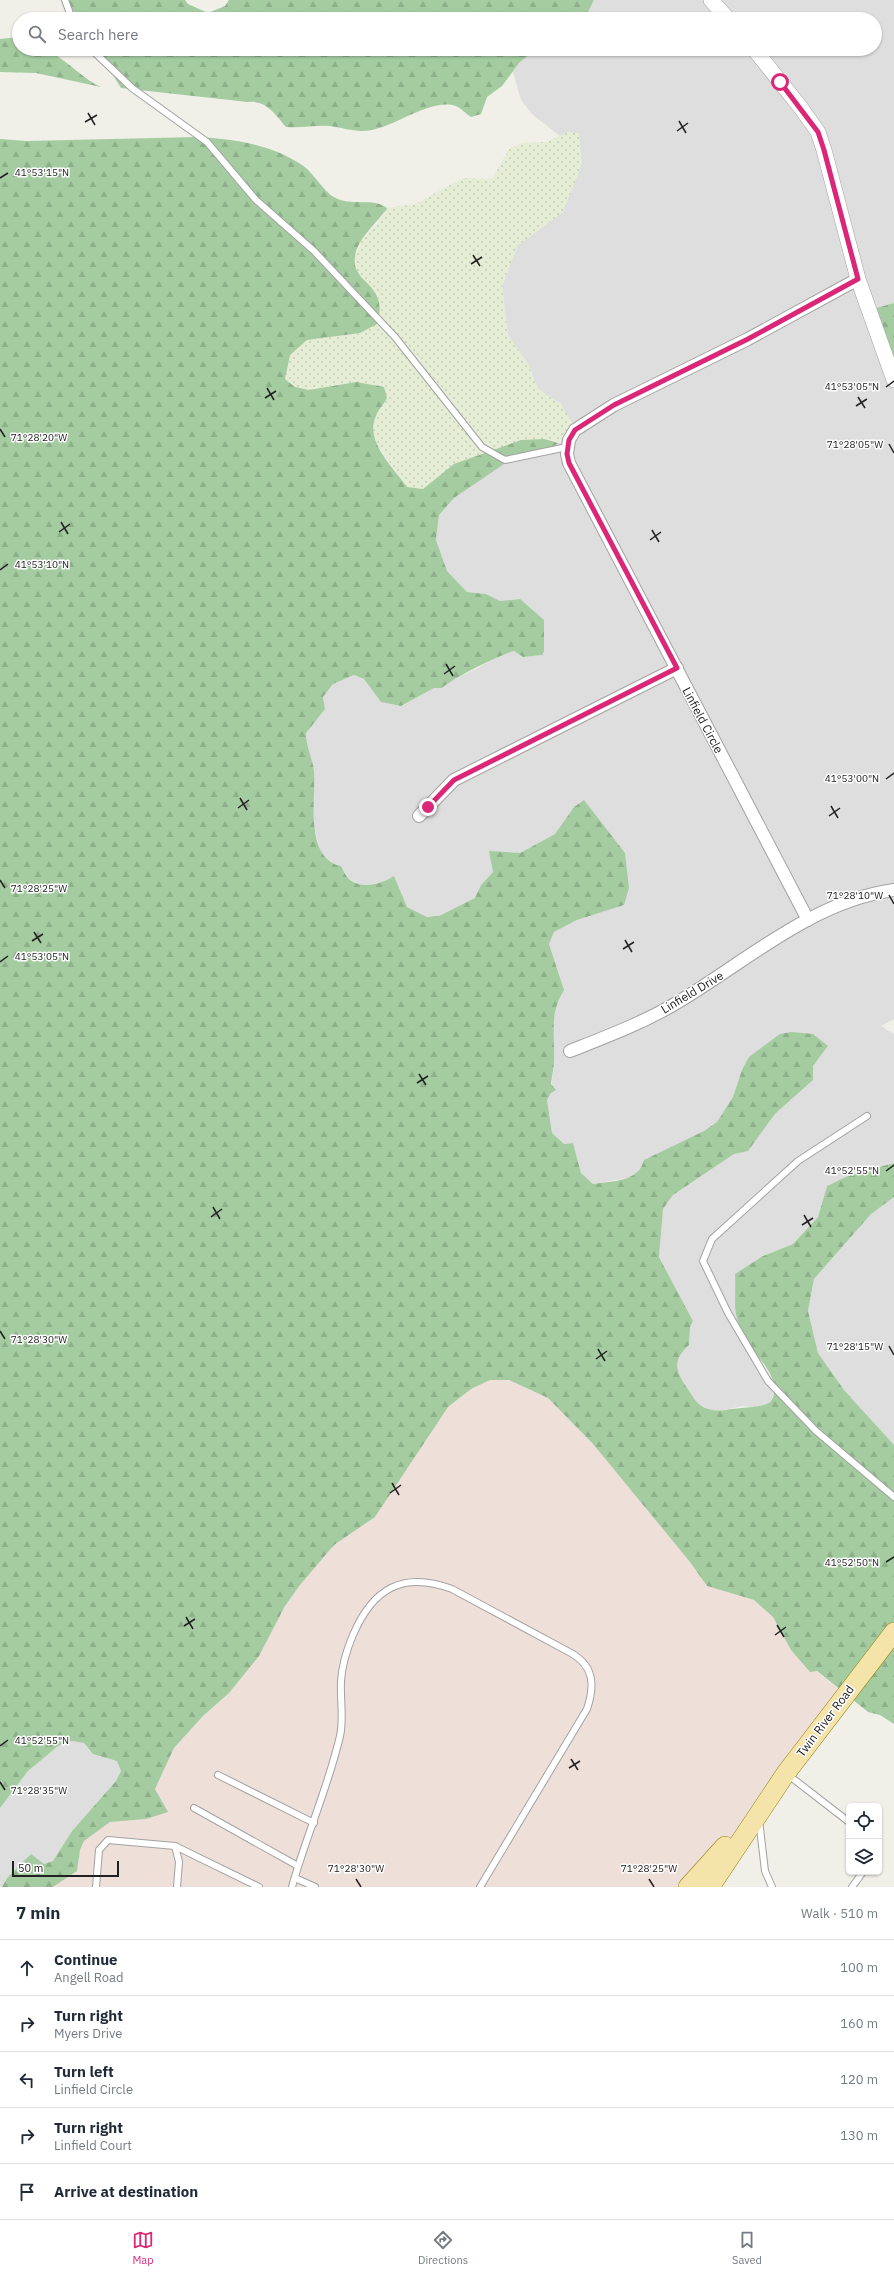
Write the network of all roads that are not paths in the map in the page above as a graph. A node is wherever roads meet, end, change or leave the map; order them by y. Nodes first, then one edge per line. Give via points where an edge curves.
1 (64, 0) edge
2 (711, 0) edge
3 (69, 12) edge
4 (722, 12) edge
5 (98, 56) edge
6 (759, 56) edge
7 (858, 279) junction
8 (894, 380) edge
9 (569, 442) junction
10 (677, 668) junction
11 (419, 816) dead end
12 (894, 890) edge
13 (808, 920) junction
14 (570, 1051) dead end
15 (867, 1116) dead end
16 (894, 1497) edge
17 (894, 1632) edge
18 (786, 1773) junction
19 (218, 1775) dead end
20 (194, 1808) dead end
21 (758, 1812) junction
22 (846, 1820) edge
23 (314, 1823) junction
24 (175, 1846) junction
25 (298, 1866) junction
26 (861, 1875) edge
27 (295, 1878) junction
28 (96, 1887) edge
29 (177, 1887) edge
30 (259, 1887) edge
31 (292, 1887) edge
32 (315, 1887) edge
33 (480, 1887) edge
34 (688, 1887) edge
35 (710, 1887) edge
36 (772, 1887) edge
37 (852, 1887) edge

1 - 3 lane
2 - 4 street
5 - 9 lane via 132,88 207,142 256,200 314,251 395,337 482,447 505,460
6 - 7 street via 818,132
7 - 8 street
7 - 9 street via 748,339 614,405 575,430
9 - 10 street, Linfield Circle via 569,463
10 - 11 street via 454,780
10 - 13 street, Linfield Circle
12 - 13 street via 867,894
13 - 14 street, Linfield Drive via 682,1000
15 - 16 lane via 798,1161 712,1240 703,1261 728,1313 768,1381 816,1431
17 - 18 main road, Twin River Road
18 - 21 main road, Twin River Road
18 - 22 lane
19 - 23 lane
20 - 25 lane
21 - 34 main road, Twin River Road
21 - 35 main road, Twin River Road
21 - 36 lane via 766,1871
23 - 25 lane
23 - 33 lane via 341,1734 341,1680 349,1646 360,1618 378,1595 389,1588 419,1582 437,1583 580,1658 588,1668 593,1681 587,1709
24 - 28 lane via 108,1840 99,1850
24 - 29 lane via 179,1862
24 - 30 lane
25 - 27 lane
26 - 37 lane
27 - 31 lane
27 - 32 lane

